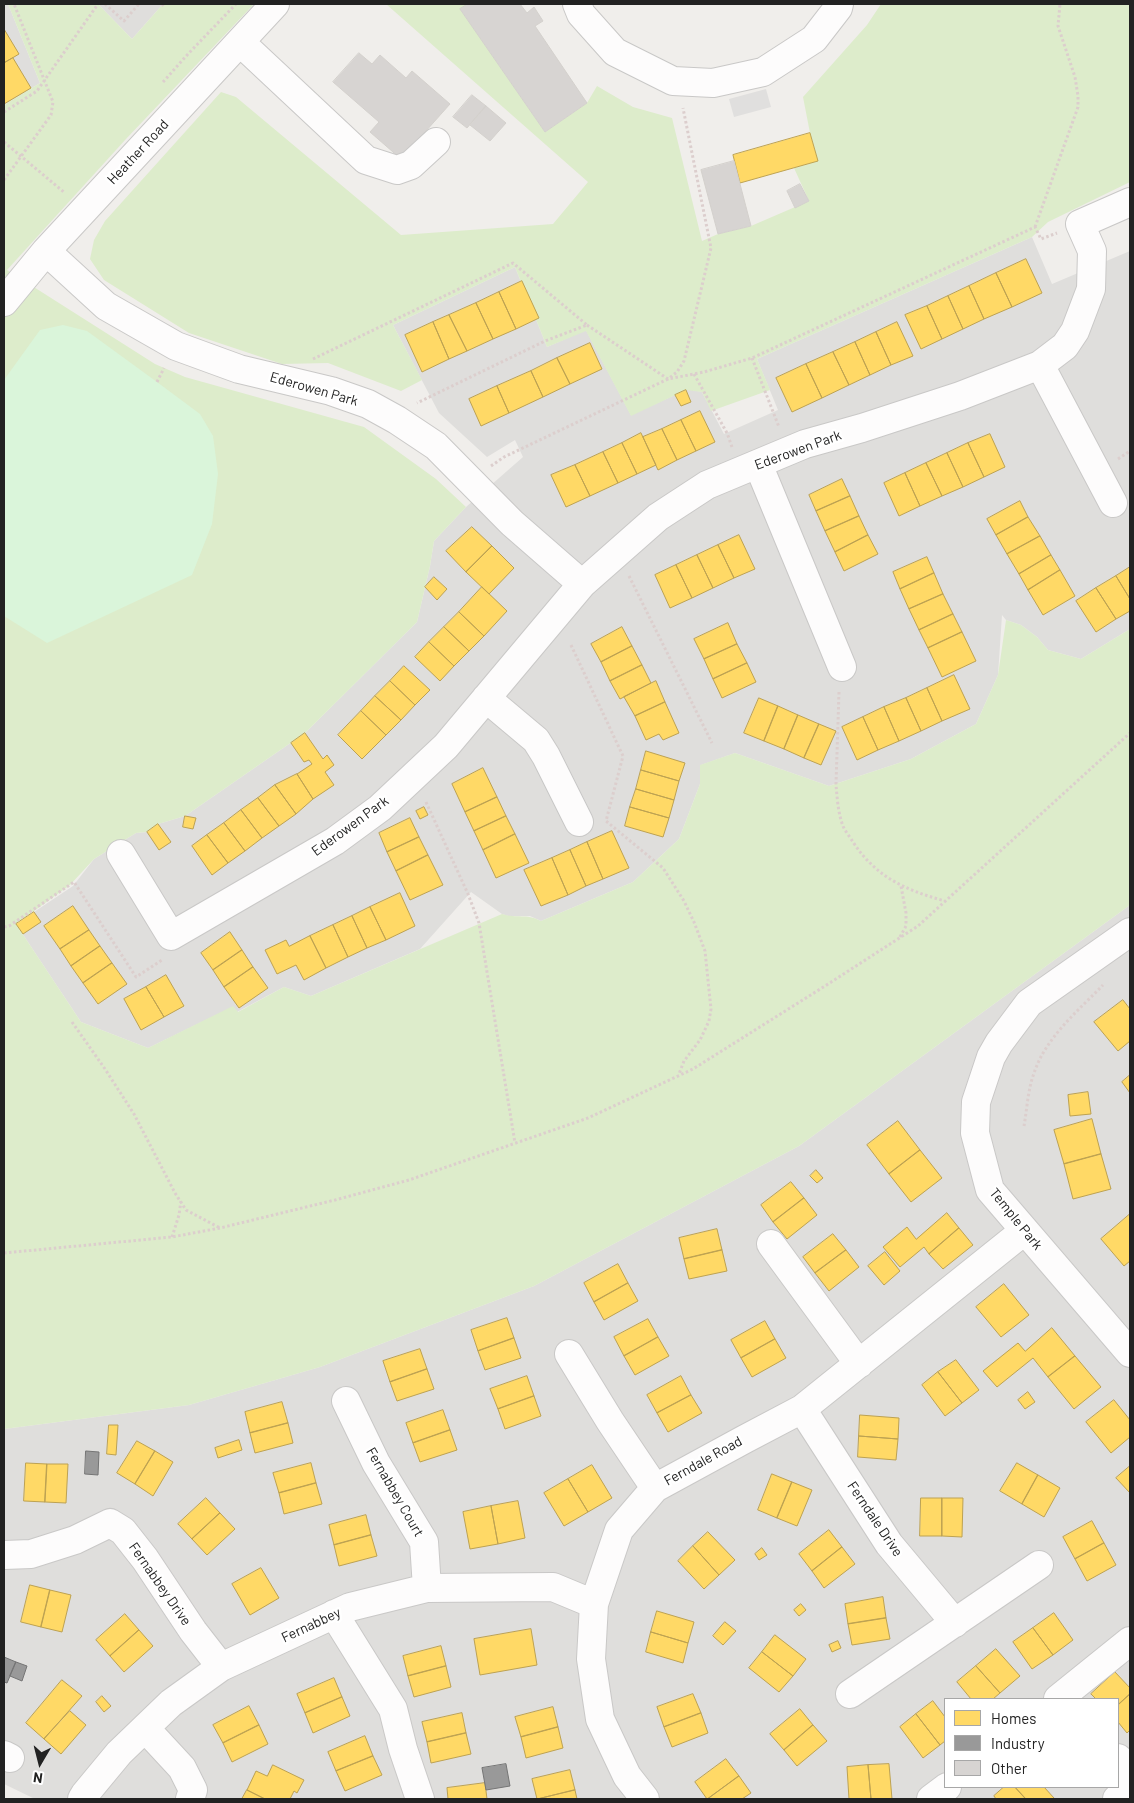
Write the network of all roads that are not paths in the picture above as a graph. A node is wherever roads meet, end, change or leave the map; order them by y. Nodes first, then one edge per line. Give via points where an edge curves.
1 (275, 4) edge
2 (577, 4) edge
3 (839, 4) edge
4 (240, 42) junction
5 (436, 142) dead end
6 (1130, 202) edge
7 (46, 251) junction
8 (4, 302) edge
9 (1040, 365) junction
10 (750, 467) junction
11 (1112, 503) dead end
12 (582, 584) junction
13 (842, 667) road end
14 (486, 698) junction
15 (580, 822) dead end
16 (121, 854) dead end
17 (1127, 940) edge
18 (1024, 1230) junction
19 (771, 1244) dead end
20 (1130, 1353) edge
21 (569, 1354) dead end
22 (859, 1364) junction
23 (346, 1401) dead end
24 (802, 1409) junction
25 (655, 1488) junction
26 (4, 1555) edge
27 (1039, 1565) dead end
28 (427, 1588) junction
29 (594, 1604) junction
30 (334, 1614) junction
31 (955, 1623) junction
32 (1130, 1641) edge
33 (221, 1666) junction
34 (850, 1694) dead end
35 (1059, 1698) edge
36 (145, 1728) junction
37 (1119, 1759) edge
38 (1130, 1774) edge
39 (946, 1788) edge
40 (1130, 1788) edge
41 (82, 1799) edge
42 (190, 1799) edge
43 (420, 1799) edge
44 (645, 1799) edge
45 (932, 1799) edge
46 (1117, 1799) edge

1 - 4 street, Heather Road
2 - 3 street via 581,14 615,52 673,81 713,83 762,72 814,39
4 - 5 street via 366,160 397,170 411,165
4 - 7 street, Heather Road
6 - 9 street, Ederowen Park via 1080,224 1092,252 1091,289 1065,346
7 - 8 street, Heather Road
7 - 12 street, Ederowen Park via 106,306 176,346 238,369 331,391 368,404 397,420 436,446 512,523
9 - 10 street, Ederowen Park via 960,396 805,444
9 - 11 street
10 - 12 street, Ederowen Park via 708,484 658,517
10 - 13 street
12 - 14 street, Ederowen Park
14 - 15 street via 536,740
14 - 16 street, Ederowen Park via 446,746 380,808 335,841 171,936
17 - 18 street, Temple Park via 1029,1003 990,1057 976,1102 975,1133 990,1190
18 - 20 street, Temple Park
18 - 22 street, Ferndale Road
19 - 22 street
21 - 25 street
22 - 24 street, Ferndale Road
23 - 28 street, Fernabbey Court via 376,1462 424,1542
24 - 25 street, Ferndale Road
24 - 31 street, Ferndale Drive via 889,1544
25 - 29 street, Ferndale Road via 619,1530
26 - 33 street, Fernabbey Drive via 31,1554 75,1540 110,1523 123,1531 145,1559 193,1631
27 - 31 street
28 - 29 street, Fernabbey via 553,1587
28 - 30 street, Fernabbey
29 - 44 street, Ferndale Road via 591,1659 600,1719 627,1776
30 - 33 street, Fernabbey
30 - 43 street via 393,1709
31 - 34 street
32 - 35 street
33 - 36 street, Fernabbey via 171,1702
36 - 41 street, Fernabbey via 119,1753
36 - 42 street via 182,1768 193,1790
37 - 38 street
39 - 45 street
40 - 46 street

